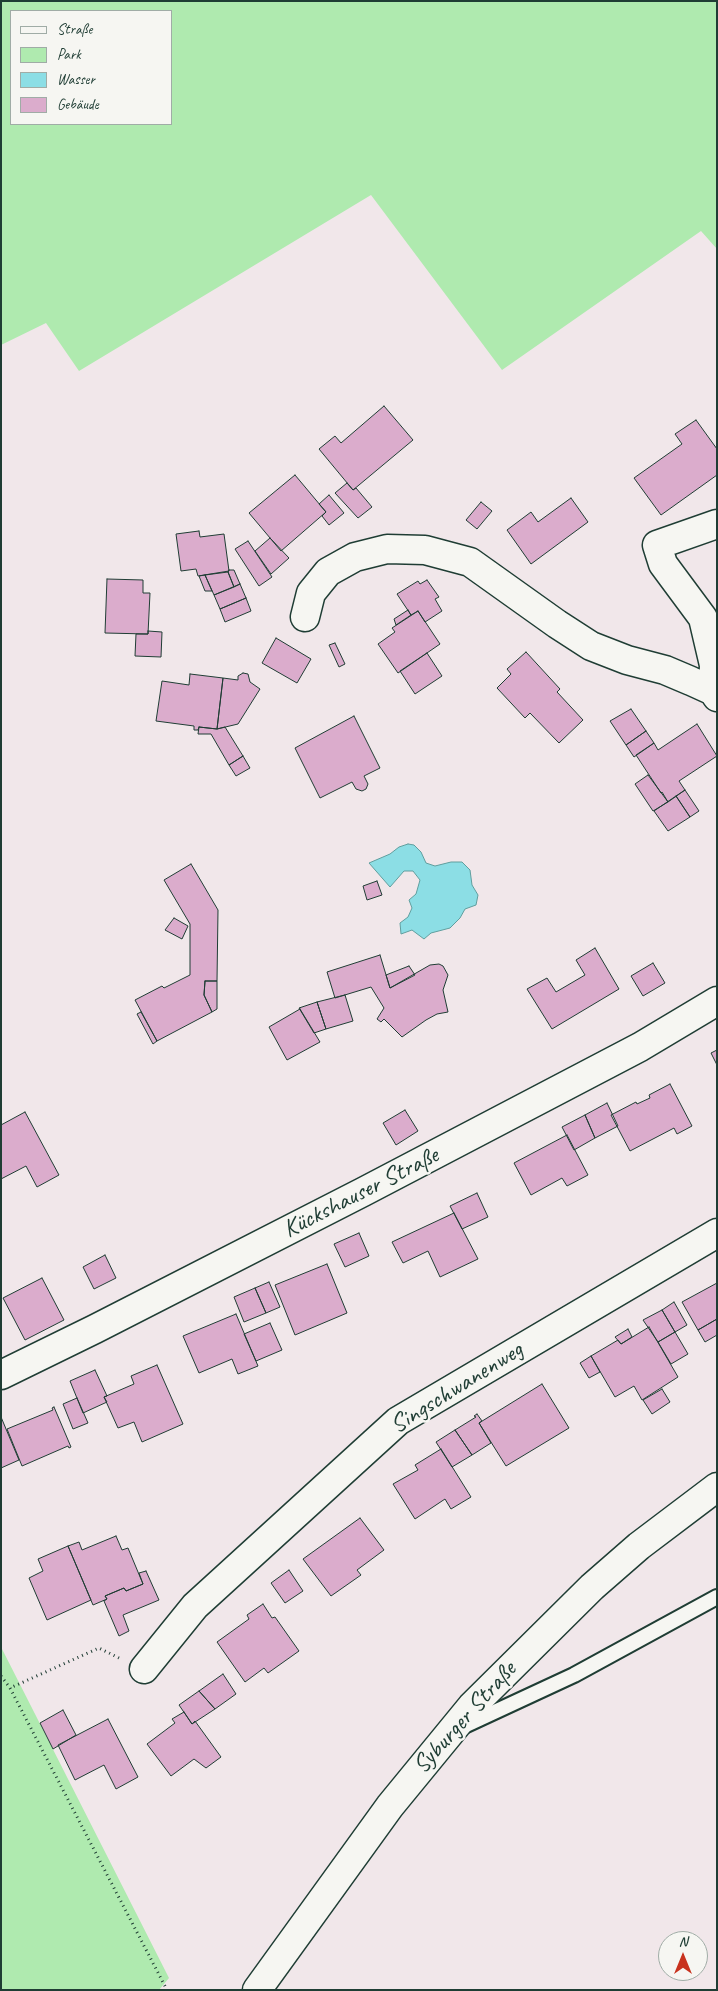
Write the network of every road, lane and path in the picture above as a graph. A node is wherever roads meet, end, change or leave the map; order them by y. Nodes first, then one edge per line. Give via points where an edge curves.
1 (717, 524) edge
2 (305, 617) dead end
3 (715, 694) edge
4 (717, 1002) edge
5 (717, 1233) edge
6 (1, 1374) edge
7 (717, 1487) edge
8 (717, 1597) edge
9 (144, 1669) joint
10 (1, 1676) edge
11 (10, 1688) junction
12 (448, 1734) junction
13 (167, 1990) edge
14 (257, 1990) edge

1 - 3 street via 657,545 663,564 703,618 714,665
2 - 3 street via 311,593 328,572 355,556 388,549 425,550 470,562 591,646 665,670
4 - 6 street, Kückshauser Straße via 640,1047 354,1197
5 - 9 street, Singschwanenweg via 398,1421 195,1606
7 - 12 street, Syburger Straße via 639,1546 592,1587
8 - 12 lane via 574,1675
9 - 11 path via 99,1648
10 - 11 path
11 - 13 path
12 - 14 street, Syburger Straße via 390,1806

